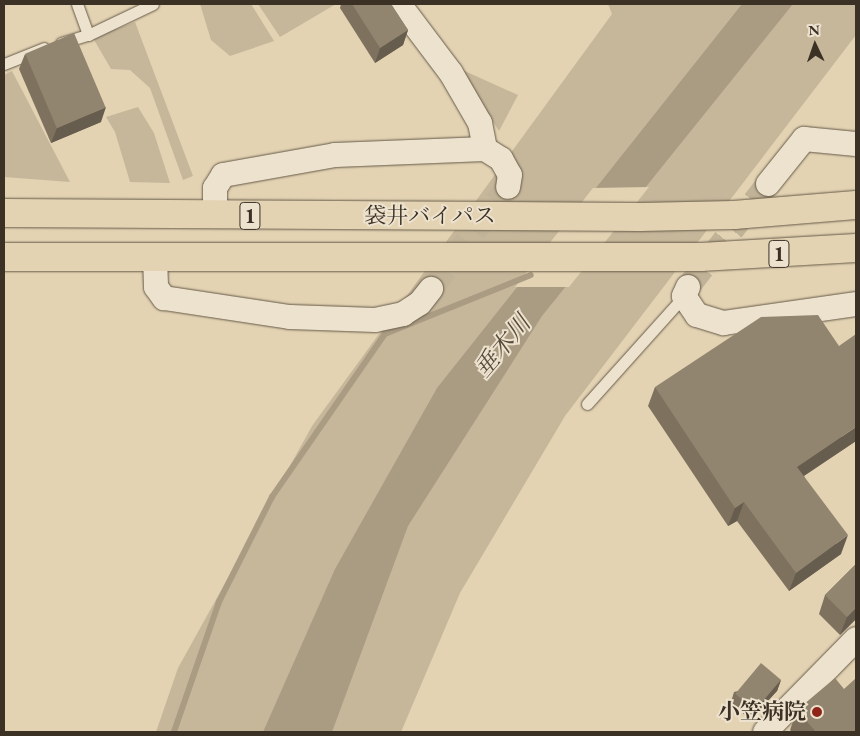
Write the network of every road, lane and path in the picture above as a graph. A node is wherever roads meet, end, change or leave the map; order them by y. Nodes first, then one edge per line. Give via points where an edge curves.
1 (77, 4) edge
2 (153, 4) edge
3 (399, 4) edge
4 (88, 35) junction
5 (4, 64) edge
6 (856, 144) edge
7 (485, 149) junction
8 (768, 184) tunnel mouth
9 (508, 187) dead end
10 (856, 204) edge
11 (4, 213) edge
12 (215, 216) junction
13 (856, 248) edge
14 (4, 257) edge
15 (155, 257) junction
16 (431, 289) tunnel mouth
17 (686, 292) joint
18 (856, 304) edge
19 (587, 404) dead end
20 (856, 640) edge
21 (765, 732) edge

1 - 4 lane
2 - 4 lane
3 - 7 street via 451,74 480,123
4 - 5 lane via 20,55
6 - 8 street via 804,139
7 - 9 street via 501,159 510,175
7 - 12 street via 335,155 223,175 215,188
10 - 12 highway, 袋井バイパス / 1 via 734,215
11 - 12 highway, 袋井バイパス / 1
13 - 15 highway, 袋井バイパス / 1 via 701,257
14 - 15 highway, 袋井バイパス / 1
15 - 16 street via 156,287 164,298 290,317 375,320 403,314 420,303
17 - 18 street via 697,315 724,323
17 - 19 lane
20 - 21 street

